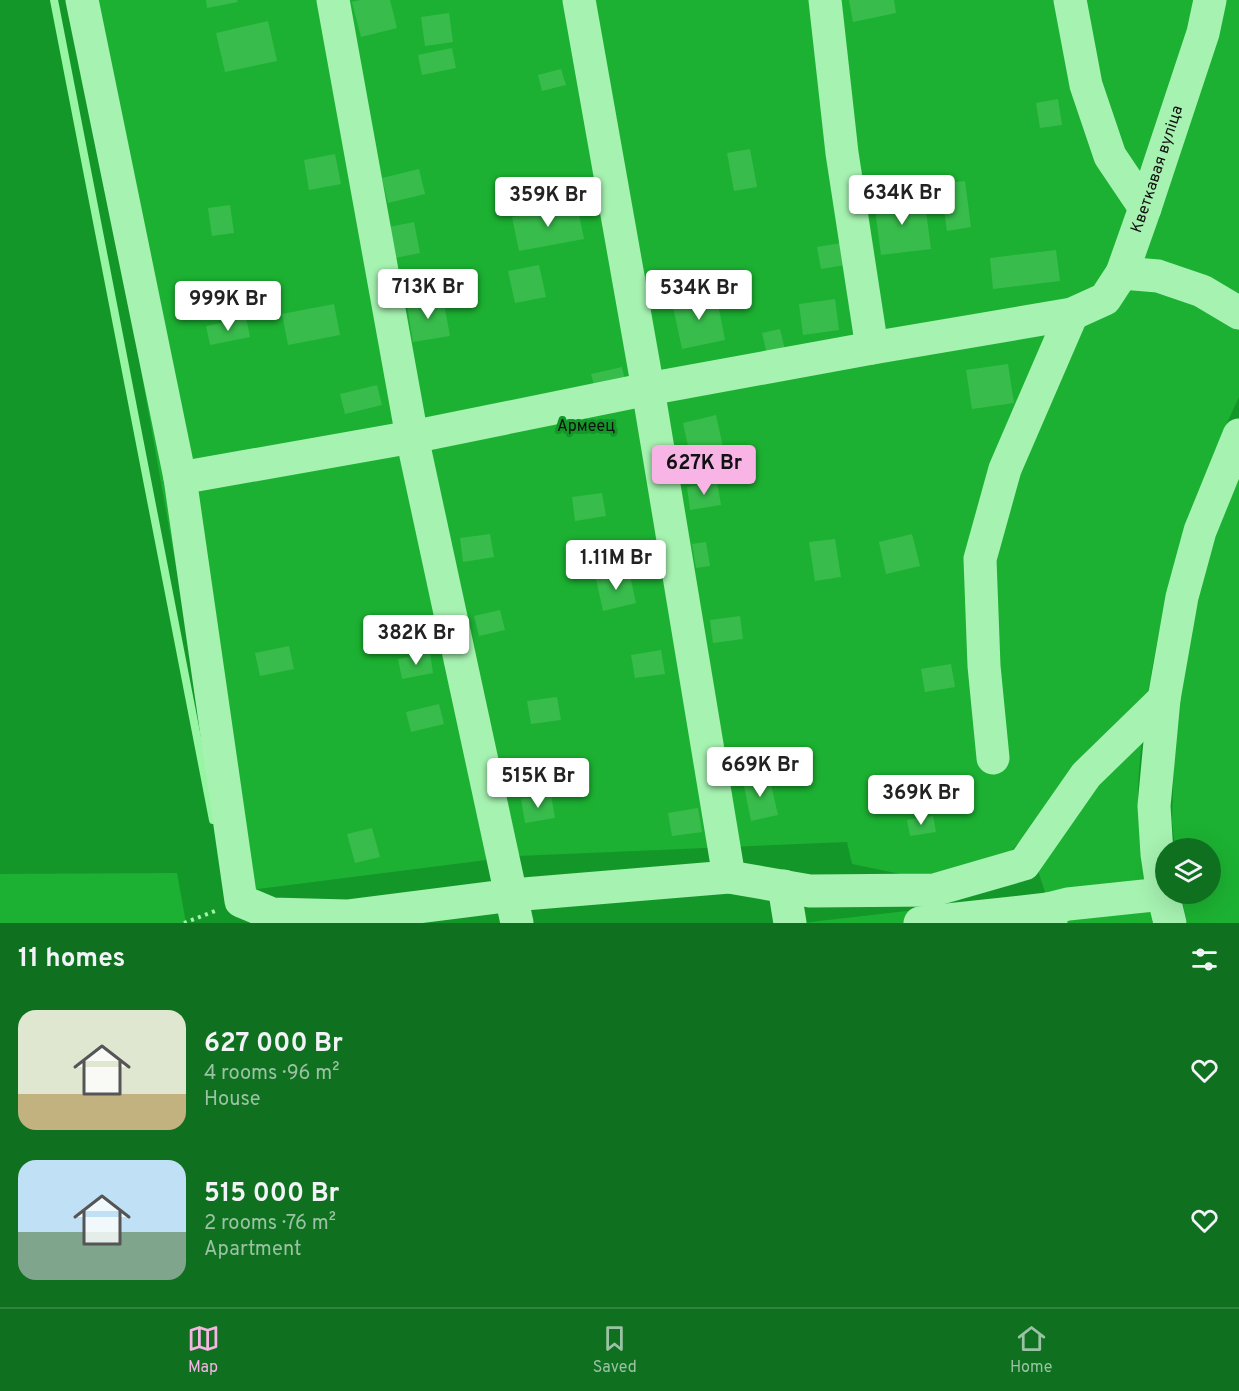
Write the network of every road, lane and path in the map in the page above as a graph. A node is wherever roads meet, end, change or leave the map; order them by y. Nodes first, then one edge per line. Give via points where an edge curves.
1 (82, 0) edge
2 (333, 0) edge
3 (579, 0) edge
4 (825, 0) edge
5 (1070, 0) edge
6 (1210, 0) edge
7 (1145, 208) junction
8 (1122, 273) junction
9 (1239, 313) edge
10 (1072, 314) junction
11 (872, 348) junction
12 (648, 390) junction
13 (1239, 435) edge
14 (412, 437) junction
15 (180, 478) junction
16 (1164, 699) junction
17 (993, 758) dead end
18 (729, 876) junction
19 (797, 889) junction
20 (241, 901) junction
21 (515, 909) edge
22 (1167, 909) edge
23 (1050, 916) edge
24 (184, 923) edge
25 (790, 923) edge
26 (810, 923) edge
27 (920, 923) edge

1 - 15 street
2 - 14 street
3 - 12 street
4 - 11 street via 842,153
5 - 7 street via 1086,85 1110,156
6 - 7 street, Кветкавая вуліца via 1203,33
7 - 8 street, Кветкавая вуліца
8 - 9 street via 1158,276 1202,291
8 - 10 street, Кветкавая вуліца via 1105,299
10 - 11 street, Кветкавая вуліца
10 - 17 street via 1005,469 980,559
11 - 12 street, Кветкавая вуліца
12 - 14 street, Кветкавая вуліца
12 - 18 street
13 - 16 street via 1200,531 1182,597
14 - 15 street, Кветкавая вуліца
14 - 21 street
15 - 20 street
16 - 19 street via 1086,775 1024,864 934,890
16 - 22 street via 1154,806 1157,854
18 - 19 street
18 - 21 street
19 - 25 street
19 - 26 street
20 - 21 street via 272,914 347,916
20 - 24 path
22 - 23 street via 1068,904
23 - 27 street

